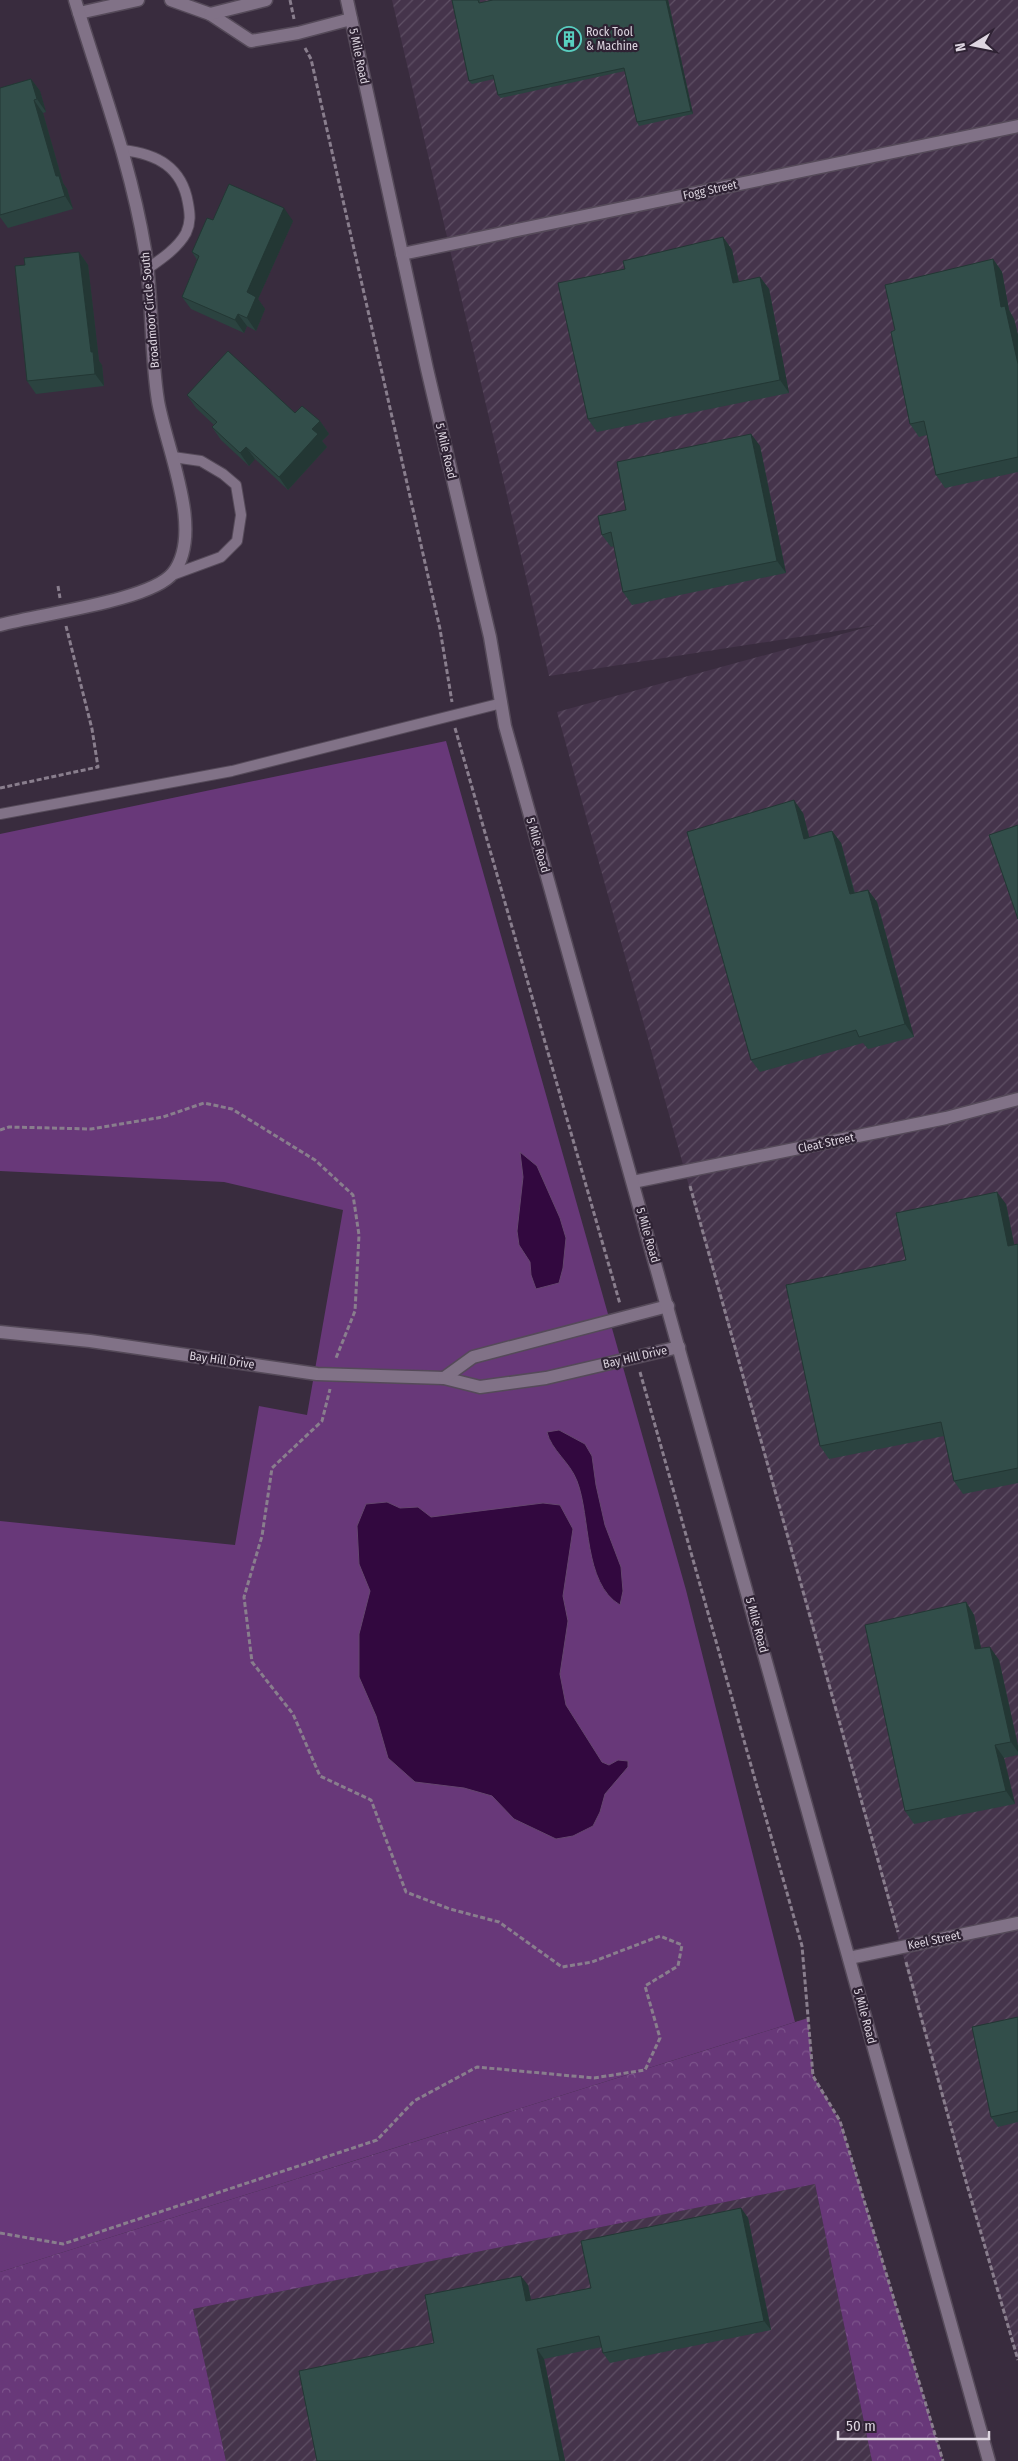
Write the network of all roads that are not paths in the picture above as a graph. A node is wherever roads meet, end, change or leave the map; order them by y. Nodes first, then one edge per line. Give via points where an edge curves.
1 (75, 0) edge
2 (138, 0) edge
3 (171, 0) edge
4 (266, 0) edge
5 (347, 0) edge
6 (79, 13) junction
7 (210, 14) junction
8 (351, 19) junction
9 (1018, 126) edge
10 (123, 150) junction
11 (402, 254) junction
12 (147, 269) junction
13 (173, 457) junction
14 (172, 575) junction
15 (0, 625) edge
16 (502, 703) junction
17 (0, 814) edge
18 (1018, 1100) edge
19 (633, 1182) junction
20 (668, 1306) junction
21 (0, 1332) edge
22 (679, 1347) junction
23 (444, 1378) junction
24 (1018, 1923) edge
25 (849, 1958) junction
26 (989, 2461) edge

1 - 6 street, Broadmoor Circle South
2 - 6 street
3 - 7 street
4 - 7 street
5 - 8 street, 5 Mile Road
6 - 10 street, Broadmoor Circle South
7 - 8 street via 251,41
8 - 11 street, 5 Mile Road
9 - 11 street, Fogg Street
10 - 12 street, Broadmoor Circle South
10 - 12 lane via 145,153 171,168 186,189 191,218 185,234 167,255
11 - 16 street, 5 Mile Road via 490,637
12 - 13 street, Broadmoor Circle South via 158,401
13 - 14 street, Broadmoor Circle South via 187,526 184,555
13 - 14 lane via 201,461 236,485 241,515 237,541 221,557
14 - 15 street via 128,597
16 - 17 lane via 232,771
16 - 19 street, 5 Mile Road via 505,726
18 - 19 street, Cleat Street via 946,1118
19 - 20 street, 5 Mile Road
20 - 22 street, 5 Mile Road
20 - 23 street via 473,1357
21 - 23 street, Bay Hill Drive via 90,1340 333,1375
22 - 23 street, Bay Hill Drive via 546,1378 480,1387
22 - 25 street, 5 Mile Road
24 - 25 street, Keel Street
25 - 26 street, 5 Mile Road

